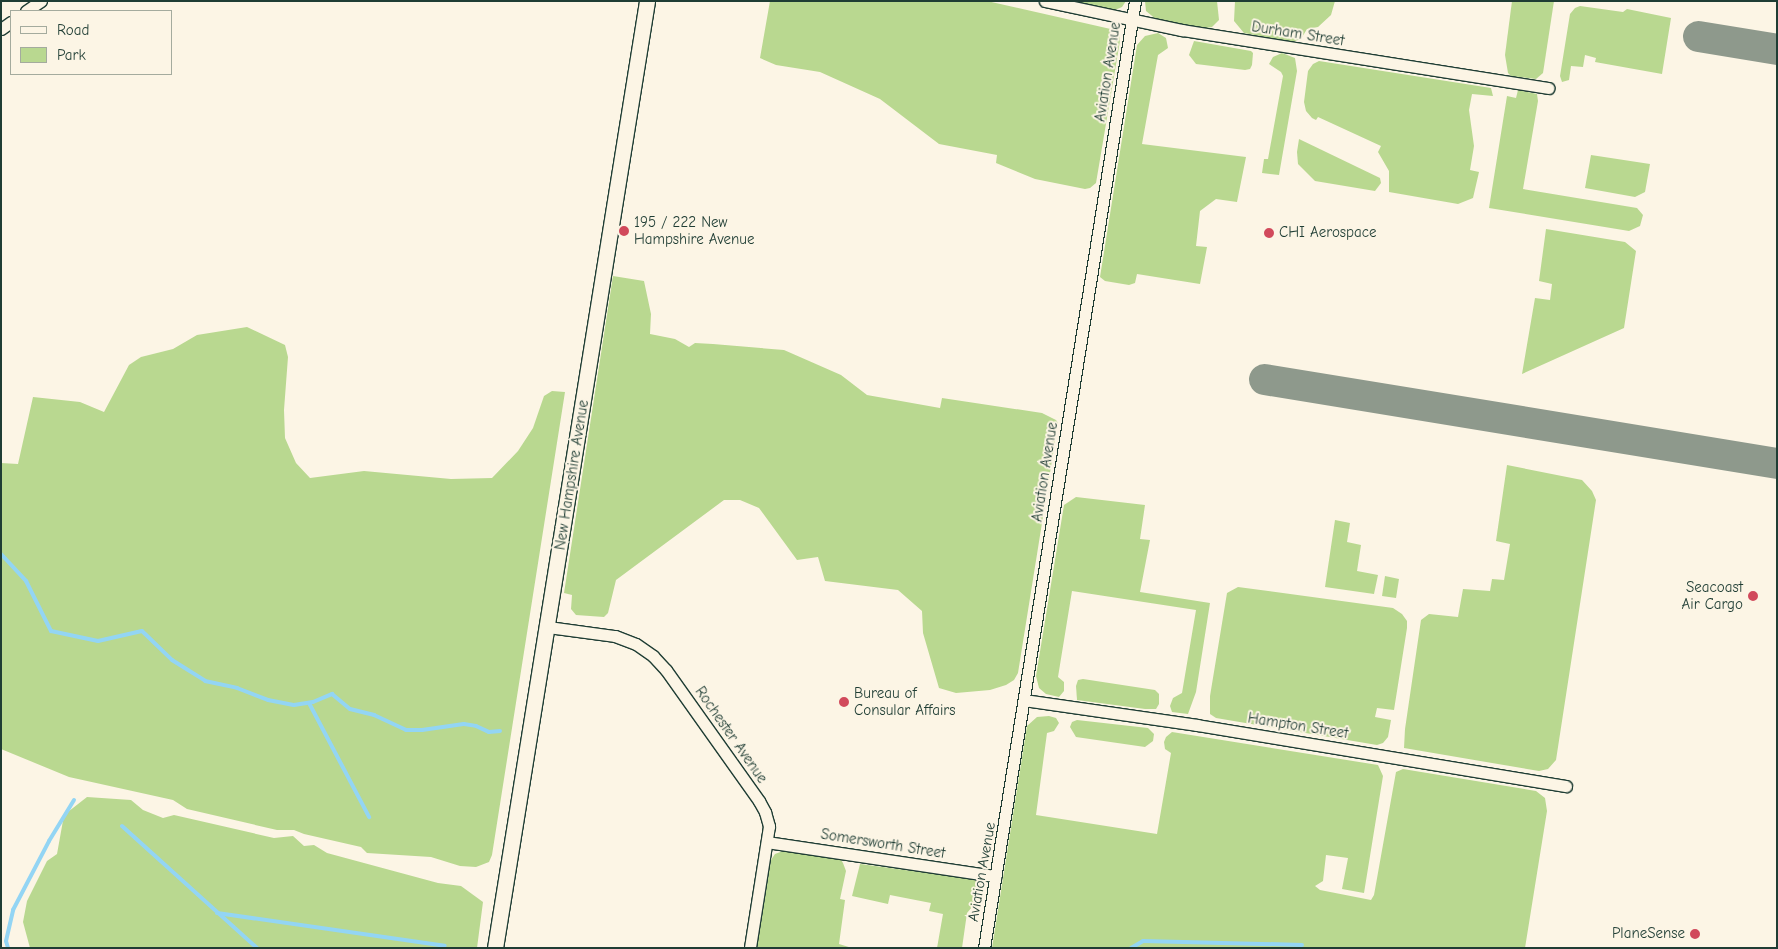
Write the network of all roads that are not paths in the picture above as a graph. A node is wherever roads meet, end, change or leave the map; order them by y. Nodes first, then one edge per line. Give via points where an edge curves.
1 (41, 1) edge
2 (647, 1) edge
3 (1045, 1) edge
4 (1135, 1) edge
5 (28, 10) edge
6 (1132, 20) junction
7 (1548, 88) dead end
8 (548, 627) junction
9 (1024, 700) junction
10 (1566, 786) dead end
11 (767, 842) junction
12 (995, 876) junction
13 (495, 948) edge
14 (750, 948) edge
15 (984, 948) edge

1 - 5 street
2 - 8 street, New Hampshire Avenue
3 - 6 street, Durham Street
4 - 6 street, Aviation Avenue
6 - 7 street, Durham Street
6 - 9 street, Aviation Avenue
8 - 11 street, Rochester Avenue via 626,640 646,650 660,663 759,800 769,826
8 - 13 street, New Hampshire Avenue
9 - 10 street, Hampton Street
9 - 12 street, Aviation Avenue
11 - 12 street, Somersworth Street
11 - 14 street, Rochester Avenue
12 - 15 street, Aviation Avenue

